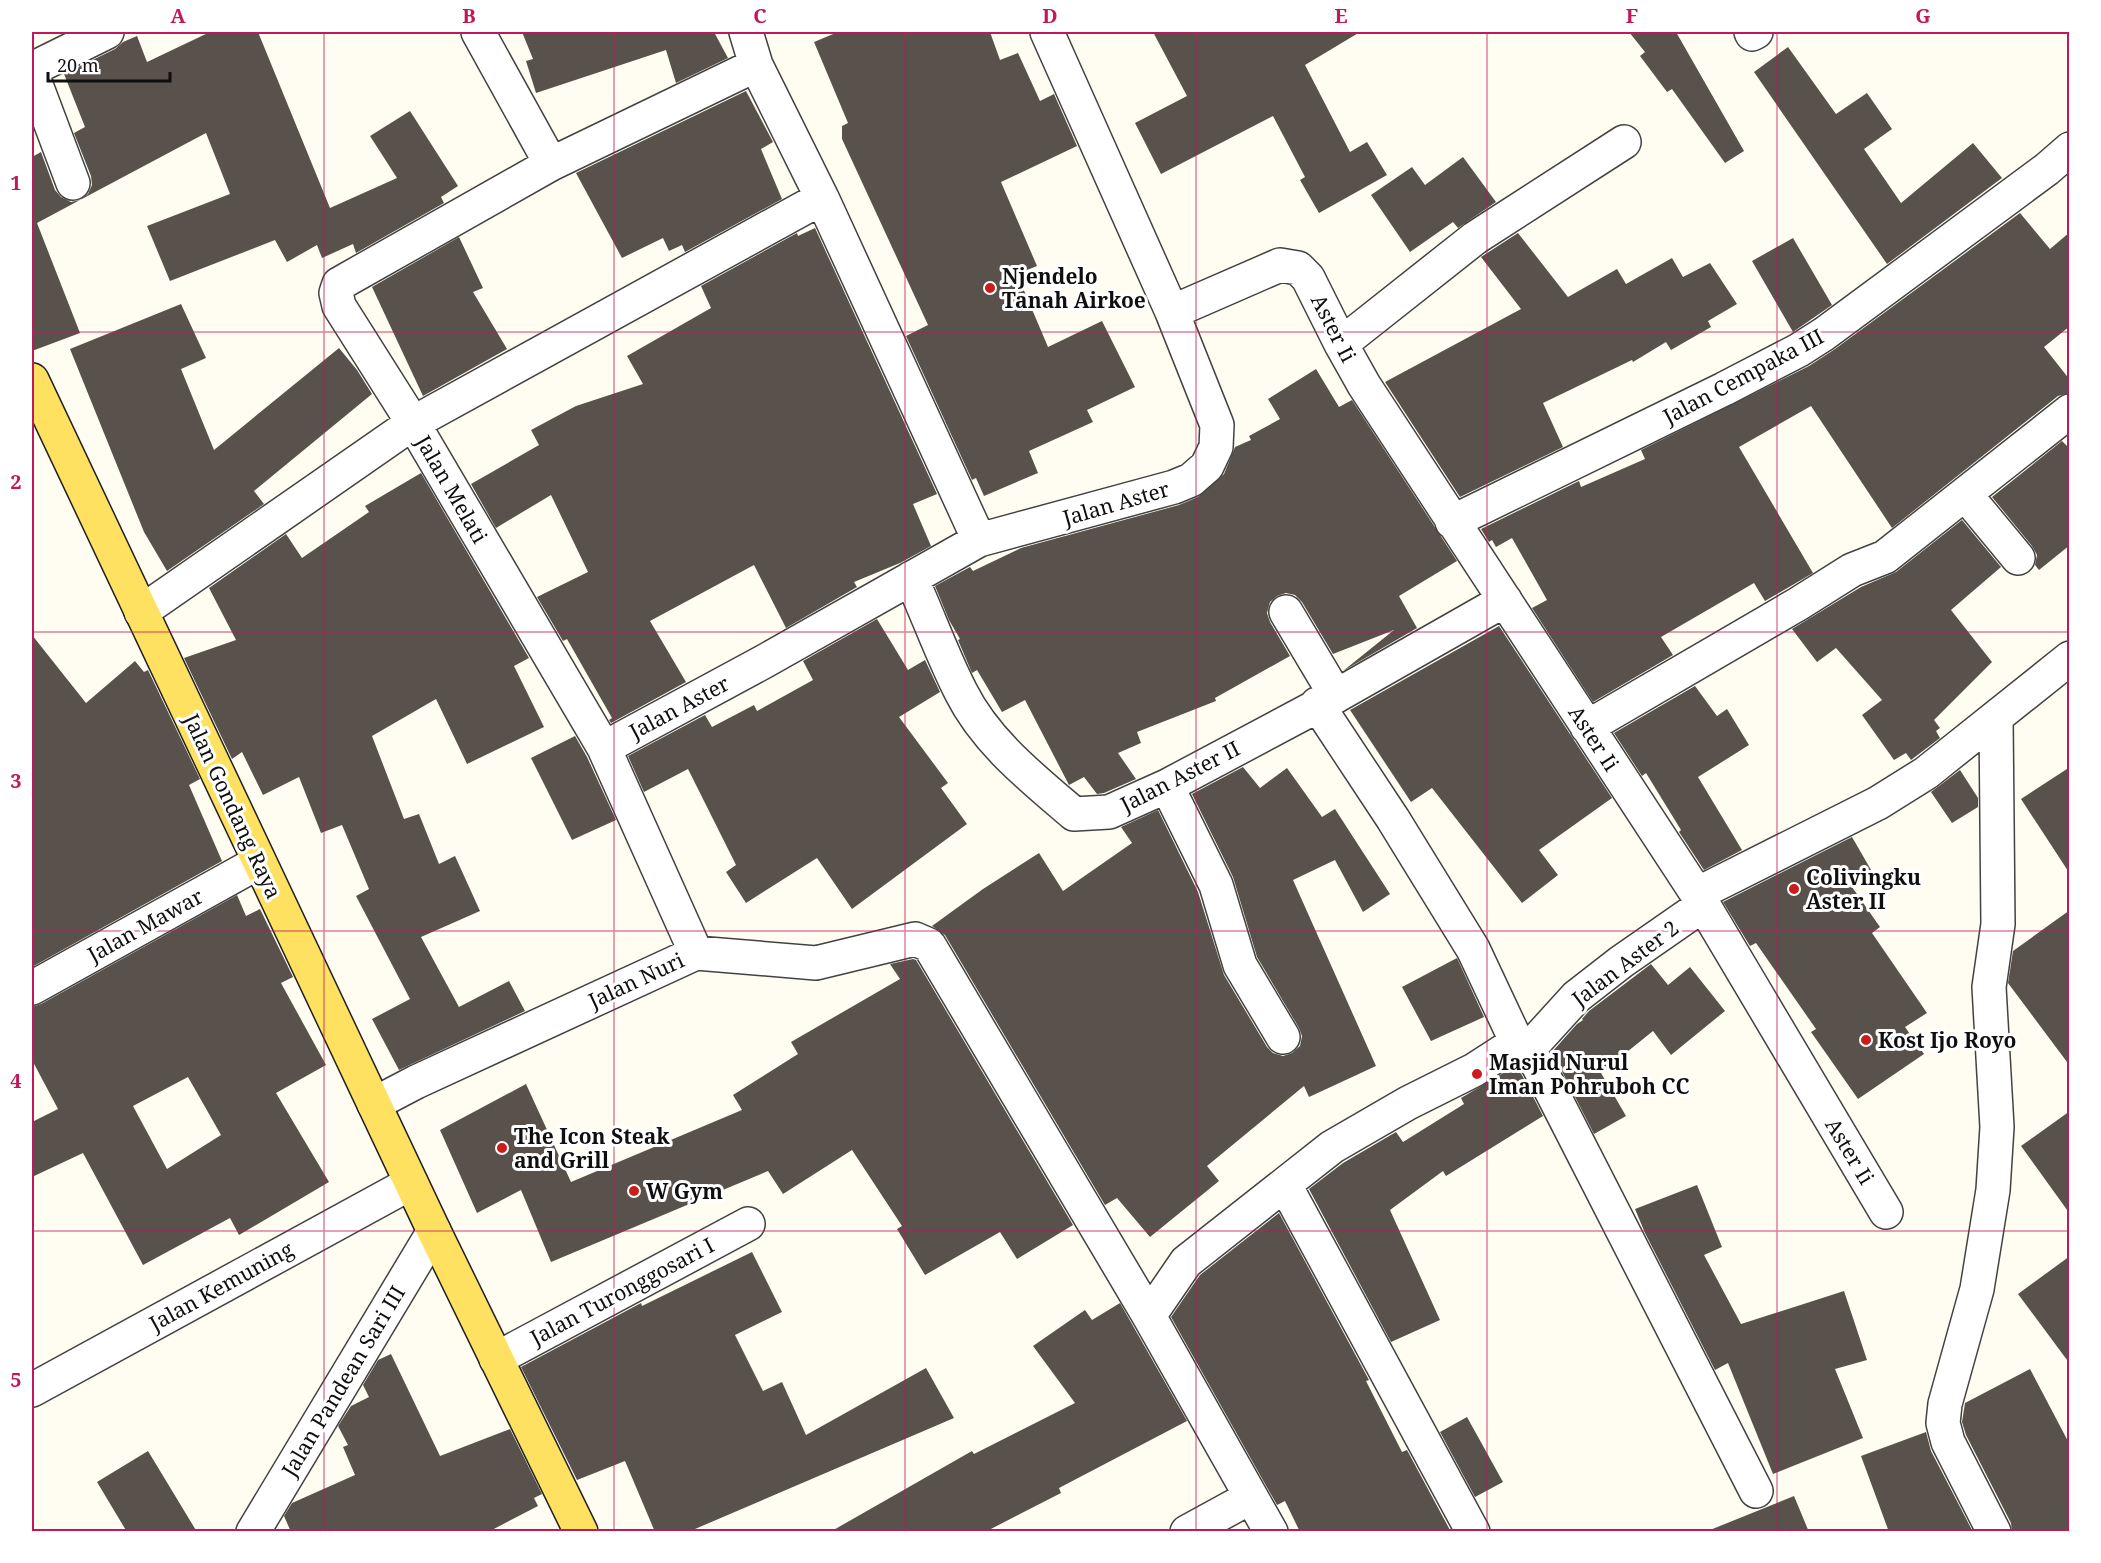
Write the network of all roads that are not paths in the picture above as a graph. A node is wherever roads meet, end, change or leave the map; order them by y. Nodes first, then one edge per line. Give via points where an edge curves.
1 (107, 32) edge
2 (478, 32) edge
3 (746, 32) edge
4 (1751, 32) edge
5 (1756, 32) edge
6 (1049, 33) edge
7 (756, 65) junction
8 (32, 69) edge
9 (32, 74) edge
10 (1624, 142) dead end
11 (2070, 149) edge
12 (551, 164) junction
13 (73, 183) dead end
14 (822, 198) junction
15 (1173, 312) junction
16 (1341, 344) junction
17 (32, 380) edge
18 (2070, 411) edge
19 (413, 423) junction
20 (1965, 494) junction
21 (1452, 522) junction
22 (979, 540) junction
23 (2018, 558) dead end
24 (910, 578) junction
25 (1505, 600) junction
26 (141, 612) junction
27 (1286, 612) dead end
28 (2070, 658) edge
29 (1326, 700) junction
30 (1996, 718) junction
31 (1587, 727) junction
32 (604, 748) junction
33 (1167, 786) junction
34 (259, 862) junction
35 (1700, 900) junction
36 (696, 953) junction
37 (32, 988) edge
38 (1283, 1037) dead end
39 (1523, 1049) junction
40 (374, 1104) junction
41 (411, 1183) junction
42 (1285, 1185) junction
43 (1886, 1212) dead end
44 (748, 1224) dead end
45 (434, 1231) junction
46 (1149, 1316) junction
47 (496, 1359) junction
48 (32, 1390) edge
49 (1756, 1491) dead end
50 (1251, 1497) junction
51 (253, 1532) edge
52 (581, 1532) edge
53 (1187, 1532) edge
54 (1271, 1532) edge
55 (1473, 1532) edge
56 (1994, 1532) edge

1 - 8 street
2 - 12 street
3 - 7 street
4 - 5 street
6 - 15 street, Jalan Aster
7 - 12 street
7 - 14 street
9 - 13 street
10 - 16 street via 1475,238
11 - 21 street, Jalan Cempaka III via 1799,350
12 - 19 street via 339,284 339,306
14 - 19 street
14 - 22 street
15 - 16 street, Aster Ii via 1280,265 1298,268 1308,278
15 - 22 street, Jalan Aster via 1217,425 1216,447 1207,466 1191,480 1174,487
16 - 21 street, Aster Ii
17 - 26 main road, Jalan Gondang Raya
18 - 20 street
19 - 26 street, Jalan Melati
19 - 32 street, Jalan Melati
20 - 23 street
20 - 31 street via 1885,557 1852,570
21 - 25 street, Aster Ii
22 - 24 street, Jalan Aster
24 - 32 street, Jalan Aster
24 - 33 street, Jalan Aster II via 962,694 983,725 1017,766 1074,814 1108,812
25 - 29 street, Jalan Aster II
25 - 31 street, Aster Ii
26 - 34 main road, Jalan Gondang Raya
27 - 29 street
28 - 30 street, Jalan Aster 2
29 - 33 street, Jalan Aster II
29 - 39 street via 1473,949
30 - 35 street, Jalan Aster 2 via 1878,803
30 - 56 street via 1998,924 1989,987 1997,1127 1993,1190 1977,1289 1943,1423 1948,1442
31 - 35 street, Aster Ii
32 - 36 street, Jalan Nuri
33 - 38 street via 1216,885 1240,965
34 - 37 street, Jalan Mawar
34 - 40 main road, Jalan Gondang Raya
35 - 39 street, Jalan Aster 2 via 1576,997
35 - 43 street, Aster Ii
36 - 40 street, Jalan Nuri
36 - 46 street via 816,963 915,939 929,945
39 - 42 street via 1508,1048 1389,1114 1332,1148
39 - 49 street via 1538,1065
40 - 41 main road, Jalan Gondang Raya
41 - 45 main road, Jalan Gondang Raya
41 - 48 street, Jalan Kemuning
42 - 46 street via 1186,1262
42 - 55 street
44 - 47 street, Jalan Turonggosari I
45 - 47 main road, Jalan Gondang Raya
45 - 51 street, Jalan Pandean Sari III
46 - 50 street
47 - 52 main road, Jalan Gondang Raya
50 - 53 street
50 - 54 street

